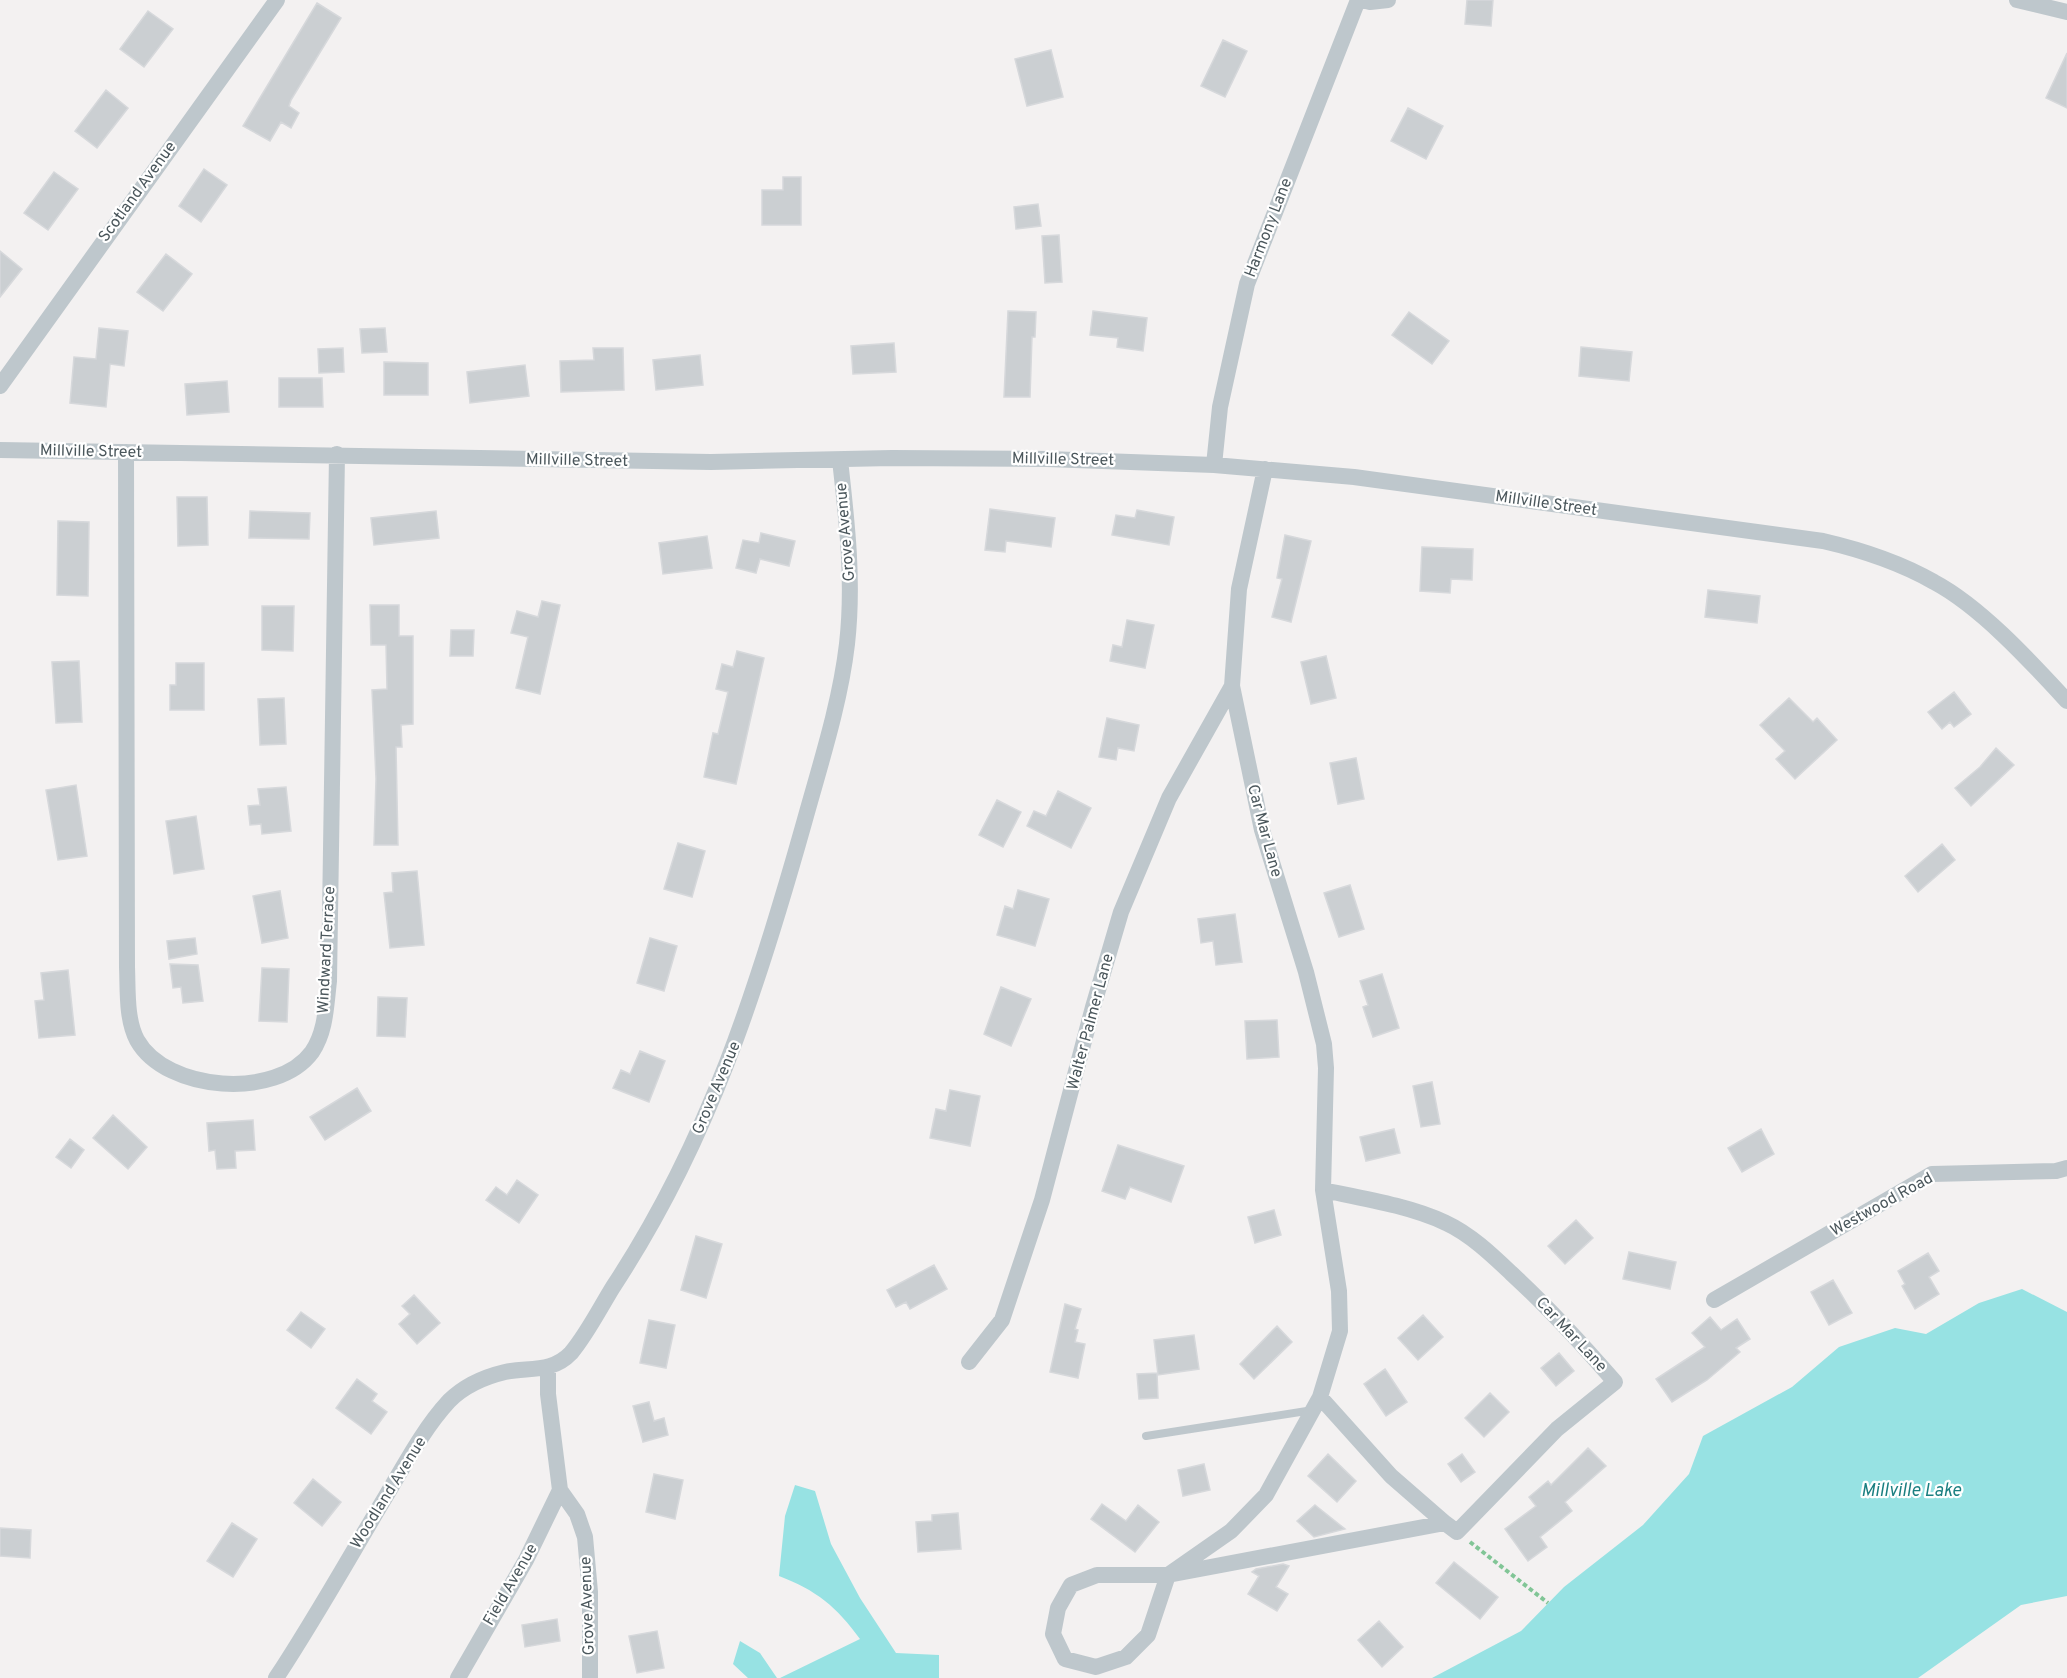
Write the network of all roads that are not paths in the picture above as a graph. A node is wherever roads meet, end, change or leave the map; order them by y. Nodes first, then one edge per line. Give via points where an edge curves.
1 (277, 0) edge
2 (1360, 0) edge
3 (1388, 0) edge
4 (2017, 0) edge
5 (2067, 12) edge
6 (0, 386) edge
7 (0, 450) edge
8 (126, 452) junction
9 (337, 454) junction
10 (840, 460) junction
11 (1214, 465) junction
12 (1264, 469) junction
13 (1232, 686) junction
14 (2067, 701) edge
15 (2067, 1168) edge
16 (1323, 1190) junction
17 (1714, 1300) dead end
18 (969, 1362) dead end
19 (548, 1368) junction
20 (1316, 1403) junction
21 (1146, 1436) dead end
22 (560, 1490) junction
23 (1451, 1527) junction
24 (1168, 1575) junction
25 (276, 1678) edge
26 (458, 1678) edge
27 (590, 1678) edge

1 - 6 street, Scotland Avenue
2 - 3 street, Harmony Lane
2 - 11 street, Harmony Lane via 1247,284 1220,407
4 - 5 street
7 - 8 street, Millville Street
8 - 9 street, Millville Street
8 - 9 street, Windward Terrace via 130,1016 137,1039 152,1059 173,1073 221,1082 270,1078 293,1069 311,1053 323,1031 329,981
9 - 10 street, Millville Street via 436,459
10 - 11 street, Millville Street via 1036,459
10 - 19 street, Grove Avenue via 851,551 847,649 825,745 753,997 703,1123 666,1200 570,1354
11 - 12 street, Millville Street
12 - 13 street, Car Mar Lane via 1239,589
12 - 14 street, Millville Street via 1354,477 1790,536 1870,552 1936,582 1994,627
13 - 16 street, Car Mar Lane via 1262,830 1324,1044
13 - 18 street, Walter Palmer Lane via 1170,798 1125,902 1042,1200 1006,1309 1002,1320
15 - 17 street, Westwood Road via 1932,1174
16 - 20 street, Car Mar Lane via 1339,1291 1340,1331
16 - 23 street, Car Mar Lane via 1373,1200 1446,1223 1486,1249 1615,1382 1557,1429
19 - 22 street, Grove Avenue
19 - 25 street, Woodland Avenue via 505,1372 468,1385 449,1401 407,1461
20 - 21 lane
20 - 23 street via 1390,1476
20 - 24 street, Car Mar Lane via 1266,1495 1231,1531
22 - 26 street, Field Avenue via 526,1560
22 - 27 street, Grove Avenue via 577,1514 585,1537 590,1592
23 - 24 street
24 - 24 street via 1148,1635 1126,1657 1096,1667 1065,1659 1053,1634 1058,1608 1071,1585 1097,1575

